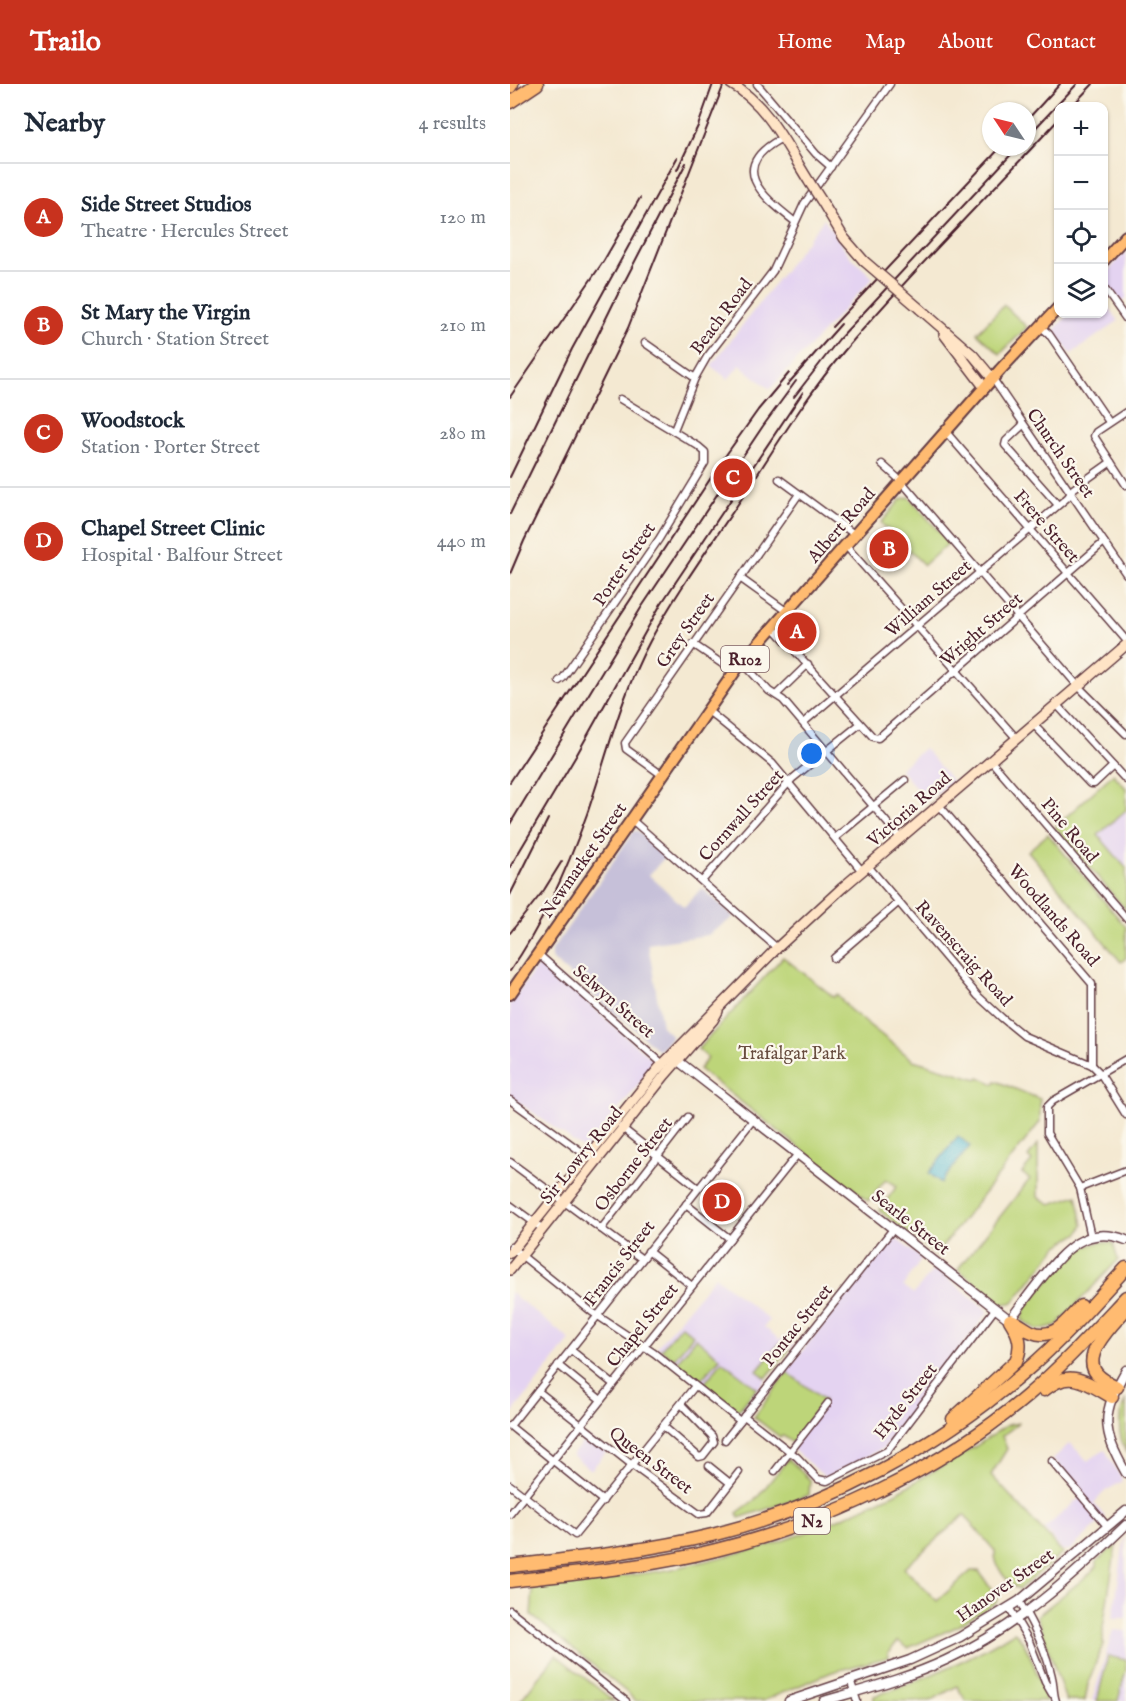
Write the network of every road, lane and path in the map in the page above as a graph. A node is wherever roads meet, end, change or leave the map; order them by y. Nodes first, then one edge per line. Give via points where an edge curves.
1 (537, 84) edge
2 (757, 84) edge
3 (890, 84) edge
4 (734, 86) edge
5 (510, 102) edge
6 (782, 138) junction
7 (831, 167) junction
8 (794, 222) junction
9 (1126, 236) edge
10 (1108, 256) edge
11 (1108, 294) edge
12 (1054, 313) edge
13 (1126, 319) edge
14 (935, 322) junction
15 (1041, 327) junction
16 (645, 343) dead end
17 (695, 378) junction
18 (993, 379) junction
19 (985, 388) junction
20 (620, 399) dead end
21 (1126, 412) edge
22 (1109, 422) junction
23 (1023, 425) junction
24 (674, 430) junction
25 (946, 432) junction
26 (1111, 462) junction
27 (882, 464) dead end
28 (779, 479) dead end
29 (901, 481) junction
30 (1126, 485) edge
31 (1070, 493) junction
32 (800, 494) junction
33 (1058, 506) junction
34 (1030, 529) junction
35 (854, 534) junction
36 (1104, 542) junction
37 (845, 545) junction
38 (980, 572) junction
39 (1069, 574) junction
40 (1126, 574) edge
41 (740, 579) junction
42 (786, 611) junction
43 (1018, 617) junction
44 (917, 626) junction
45 (773, 627) junction
46 (1126, 643) edge
47 (693, 644) junction
48 (742, 663) junction
49 (808, 664) junction
50 (956, 671) junction
51 (734, 672) junction
52 (559, 681) dead end
53 (1078, 686) junction
54 (776, 695) junction
55 (837, 697) junction
56 (1057, 705) junction
57 (707, 710) junction
58 (803, 723) junction
59 (860, 724) junction
60 (1034, 724) junction
61 (1126, 734) edge
62 (1017, 739) junction
63 (827, 751) junction
64 (991, 760) junction
65 (1113, 766) junction
66 (662, 775) junction
67 (905, 780) dead end
68 (1126, 780) edge
69 (789, 782) junction
70 (939, 805) junction
71 (874, 807) junction
72 (632, 819) junction
73 (834, 838) junction
74 (901, 839) junction
75 (865, 869) junction
76 (702, 881) junction
77 (899, 902) junction
78 (1126, 918) edge
79 (777, 948) junction
80 (538, 954) junction
81 (834, 958) dead end
82 (510, 994) edge
83 (674, 1058) junction
84 (1126, 1059) edge
85 (1092, 1065) junction
86 (666, 1067) junction
87 (1100, 1073) junction
88 (510, 1100) edge
89 (1126, 1115) edge
90 (688, 1117) dead end
91 (753, 1120) junction
92 (614, 1122) junction
93 (622, 1129) junction
94 (797, 1155) junction
95 (587, 1156) junction
96 (658, 1157) junction
97 (510, 1162) edge
98 (596, 1162) junction
99 (1126, 1170) edge
100 (698, 1188) junction
101 (1080, 1188) junction
102 (556, 1196) junction
103 (564, 1202) junction
104 (686, 1204) junction
105 (510, 1205) edge
106 (534, 1222) junction
107 (543, 1229) junction
108 (602, 1229) junction
109 (893, 1229) junction
110 (1091, 1237) junction
111 (730, 1239) junction
112 (1126, 1240) edge
113 (511, 1249) edge
114 (648, 1251) junction
115 (522, 1255) junction
116 (642, 1258) junction
117 (1125, 1266) edge
118 (510, 1270) edge
119 (693, 1286) junction
120 (1126, 1297) edge
121 (1126, 1309) edge
122 (994, 1310) junction
123 (598, 1315) junction
124 (1010, 1320) junction
125 (644, 1347) junction
126 (571, 1350) junction
127 (558, 1365) junction
128 (1126, 1370) edge
129 (613, 1384) junction
130 (695, 1386) junction
131 (538, 1391) junction
132 (1115, 1392) junction
133 (601, 1400) junction
134 (828, 1403) dead end
135 (681, 1404) junction
136 (742, 1419) junction
137 (581, 1425) junction
138 (510, 1426) edge
139 (663, 1426) junction
140 (725, 1440) dead end
141 (960, 1445) junction
142 (790, 1452) junction
143 (902, 1459) junction
144 (553, 1460) junction
145 (1052, 1461) dead end
146 (632, 1465) junction
147 (709, 1466) dead end
148 (775, 1471) dead end
149 (739, 1472) dead end
150 (1126, 1473) edge
151 (730, 1483) junction
152 (510, 1485) edge
153 (524, 1496) junction
154 (603, 1501) junction
155 (1126, 1511) edge
156 (510, 1514) edge
157 (1126, 1525) edge
158 (1107, 1526) junction
159 (513, 1566) edge
160 (514, 1581) edge
161 (1019, 1601) junction
162 (1009, 1607) junction
163 (510, 1610) edge
164 (1026, 1612) junction
165 (1017, 1619) junction
166 (850, 1678) junction
167 (856, 1696) edge
168 (1055, 1699) edge
169 (626, 1701) edge
170 (789, 1701) edge
171 (824, 1701) edge

1 - 5 highway
2 - 7 street
3 - 7 street, Beach Road
4 - 6 main road via 763,112
6 - 8 street via 770,144 756,161 753,178 757,188
6 - 14 main road, bridge via 844,238 864,261
7 - 8 street, Beach Road
8 - 17 street, Beach Road via 773,271
9 - 10 main road
11 - 13 street
12 - 15 main road, Albert Road / R102
14 - 18 main road via 973,355
14 - 19 main road
15 - 18 main road, Albert Road / R102
15 - 22 street
16 - 17 street
17 - 24 street, Beach Road
18 - 19 main road, Albert Road / R102
18 - 23 street, Church Street
19 - 25 main road, Albert Road / R102
20 - 24 street
21 - 22 street
22 - 26 street via 1094,436
23 - 31 street, Church Street
23 - 33 street via 1005,445
24 - 52 street, Porter Street via 705,452 703,469 649,554
25 - 29 main road, Albert Road / R102
25 - 34 street, Frere Street
26 - 30 street
26 - 31 street, William Street
27 - 29 street
28 - 32 street
29 - 35 main road, Albert Road / R102
29 - 38 street
31 - 33 street, William Street
31 - 36 street, Church Street
32 - 35 street
32 - 41 street, Grey Street
33 - 34 street, William Street
34 - 38 street, William Street
34 - 39 street, Frere Street
35 - 37 main road, Albert Road / R102
36 - 39 street, Wright Street
36 - 40 street, Church Street
37 - 42 main road, Albert Road / R102
37 - 44 street
38 - 43 street
38 - 44 street, William Street
39 - 43 street, Wright Street
39 - 46 street, Frere Street
41 - 42 street
41 - 47 street, Grey Street
42 - 45 main road, Albert Road / R102
43 - 50 street, Wright Street
43 - 53 street
44 - 50 street
44 - 55 street, William Street
45 - 48 main road, Albert Road / R102
45 - 49 street
46 - 53 main road, Victoria Road
47 - 51 street
47 - 66 street, Grey Street via 624,747
48 - 51 main road, Albert Road / R102
48 - 54 street
49 - 54 street
49 - 55 street
50 - 59 street, Wright Street via 876,738
50 - 62 street
51 - 57 main road, Albert Road / R102
53 - 56 main road, Victoria Road
53 - 61 street
54 - 58 street
55 - 58 street, William Street
55 - 59 street
56 - 60 main road, Victoria Road
56 - 65 street
57 - 66 main road, Albert Road / R102
57 - 69 street, Ravenscraig Road via 762,754
58 - 63 street
59 - 63 street, Cornwall Street
60 - 62 main road, Victoria Road
60 - 65 street via 1090,784
62 - 64 main road, Victoria Road
63 - 69 street, Cornwall Street
63 - 71 street
64 - 70 main road, Victoria Road
64 - 78 street, Pine Road
65 - 68 street
66 - 72 main road, Newmarket Street / R102
67 - 71 street
69 - 73 street, Ravenscraig Road
69 - 76 street, Cornwall Street
70 - 74 main road, Victoria Road
70 - 85 street, Woodlands Road via 1092,984
71 - 73 street
71 - 74 street
72 - 76 street
72 - 80 main road, Newmarket Street / R102
73 - 75 street, Ravenscraig Road
74 - 75 main road, Victoria Road
75 - 77 street, Ravenscraig Road
75 - 79 main road, Victoria Road
76 - 79 street
77 - 81 street
77 - 85 street, Ravenscraig Road via 978,996 1002,1018 1024,1036
79 - 83 main road, Victoria Road
80 - 82 main road, Newmarket Street / R102
80 - 86 street, Selwyn Street
83 - 86 main road, Victoria Road
83 - 91 street, Searle Street
84 - 87 street
85 - 87 street, Ravenscraig Road
86 - 92 main road, Sir Lowry Road
86 - 93 main road, Sir Lowry Road
87 - 89 street, Ravenscraig Road
87 - 101 street via 1047,1107 1047,1133
88 - 95 street
90 - 96 street, Osborne Street
91 - 94 street, Searle Street
91 - 100 street, Francis Street
92 - 93 street
92 - 95 main road, Sir Lowry Road
93 - 96 street
93 - 98 main road, Sir Lowry Road
94 - 109 street, Searle Street
94 - 111 street, Chapel Street
95 - 98 street
95 - 102 main road, Sir Lowry Road
96 - 100 street
96 - 108 street, Osborne Street
97 - 102 street
98 - 103 main road, Sir Lowry Road
99 - 101 street
100 - 104 street, Francis Street
101 - 110 street
102 - 103 street
102 - 106 main road, Sir Lowry Road
103 - 107 main road, Sir Lowry Road
103 - 108 street
104 - 111 street
104 - 114 street, Francis Street
105 - 106 street
106 - 107 street
106 - 113 main road, Sir Lowry Road
107 - 115 main road, Sir Lowry Road
108 - 116 street
109 - 122 street, Searle Street
109 - 136 street, Pontac Street
110 - 112 street via 1104,1235
110 - 124 street via 1065,1250
111 - 119 street, Chapel Street
113 - 115 street
114 - 116 street, Francis Street
114 - 119 street
115 - 118 main road, Sir Lowry Road
115 - 123 street
116 - 123 street, Francis Street
117 - 124 highway via 1057,1330 1039,1334
117 - 143 highway, N2 via 1062,1338 1028,1369 972,1414
119 - 125 street, Chapel Street
120 - 141 highway, N2 via 1025,1398
121 - 132 highway via 1096,1347 1092,1360 1098,1375
122 - 124 street, Searle Street
122 - 142 street, Hyde Street via 887,1451 827,1481 818,1479
123 - 125 street
123 - 126 street, Francis Street
124 - 143 highway via 1021,1342 1016,1361 952,1420
125 - 129 street, Chapel Street
125 - 130 street
126 - 127 street, Francis Street
126 - 129 street
127 - 131 street, Francis Street
127 - 133 street
128 - 132 street
129 - 133 street, Chapel Street
130 - 135 street
130 - 136 street
131 - 137 street, Queen Street
131 - 138 street, Francis Street
132 - 141 highway via 1068,1377 1054,1381 987,1433
132 - 150 street via 1107,1429
133 - 137 street, Chapel Street
134 - 142 street
135 - 139 street
135 - 139 street via 714,1438 703,1456 699,1457
136 - 140 street, Pontac Street
136 - 142 street
137 - 144 street, Chapel Street
137 - 146 street, Queen Street
138 - 144 street
139 - 146 street
141 - 160 highway, N2 via 876,1494 748,1542 656,1562
142 - 148 street
143 - 159 highway, N2 via 834,1493 744,1526 656,1547
144 - 153 street, Chapel Street
144 - 154 street
145 - 158 street
146 - 151 street, Queen Street via 703,1515
146 - 154 street
147 - 151 street
149 - 151 street, Queen Street
152 - 153 street
153 - 154 street via 575,1535
153 - 156 street, Chapel Street
155 - 158 street, Hanover Street
157 - 164 street, Hanover Street via 1078,1571
158 - 161 street, Hanover Street
161 - 162 street, Hanover Street
161 - 164 street
162 - 165 street
162 - 166 street, Hanover Street via 910,1660
163 - 169 street
164 - 165 street, Hanover Street
164 - 168 street via 1050,1671
165 - 167 street, Hanover Street via 945,1661
165 - 168 street
166 - 167 street
166 - 170 street, Hanover Street
167 - 171 street, Hanover Street

